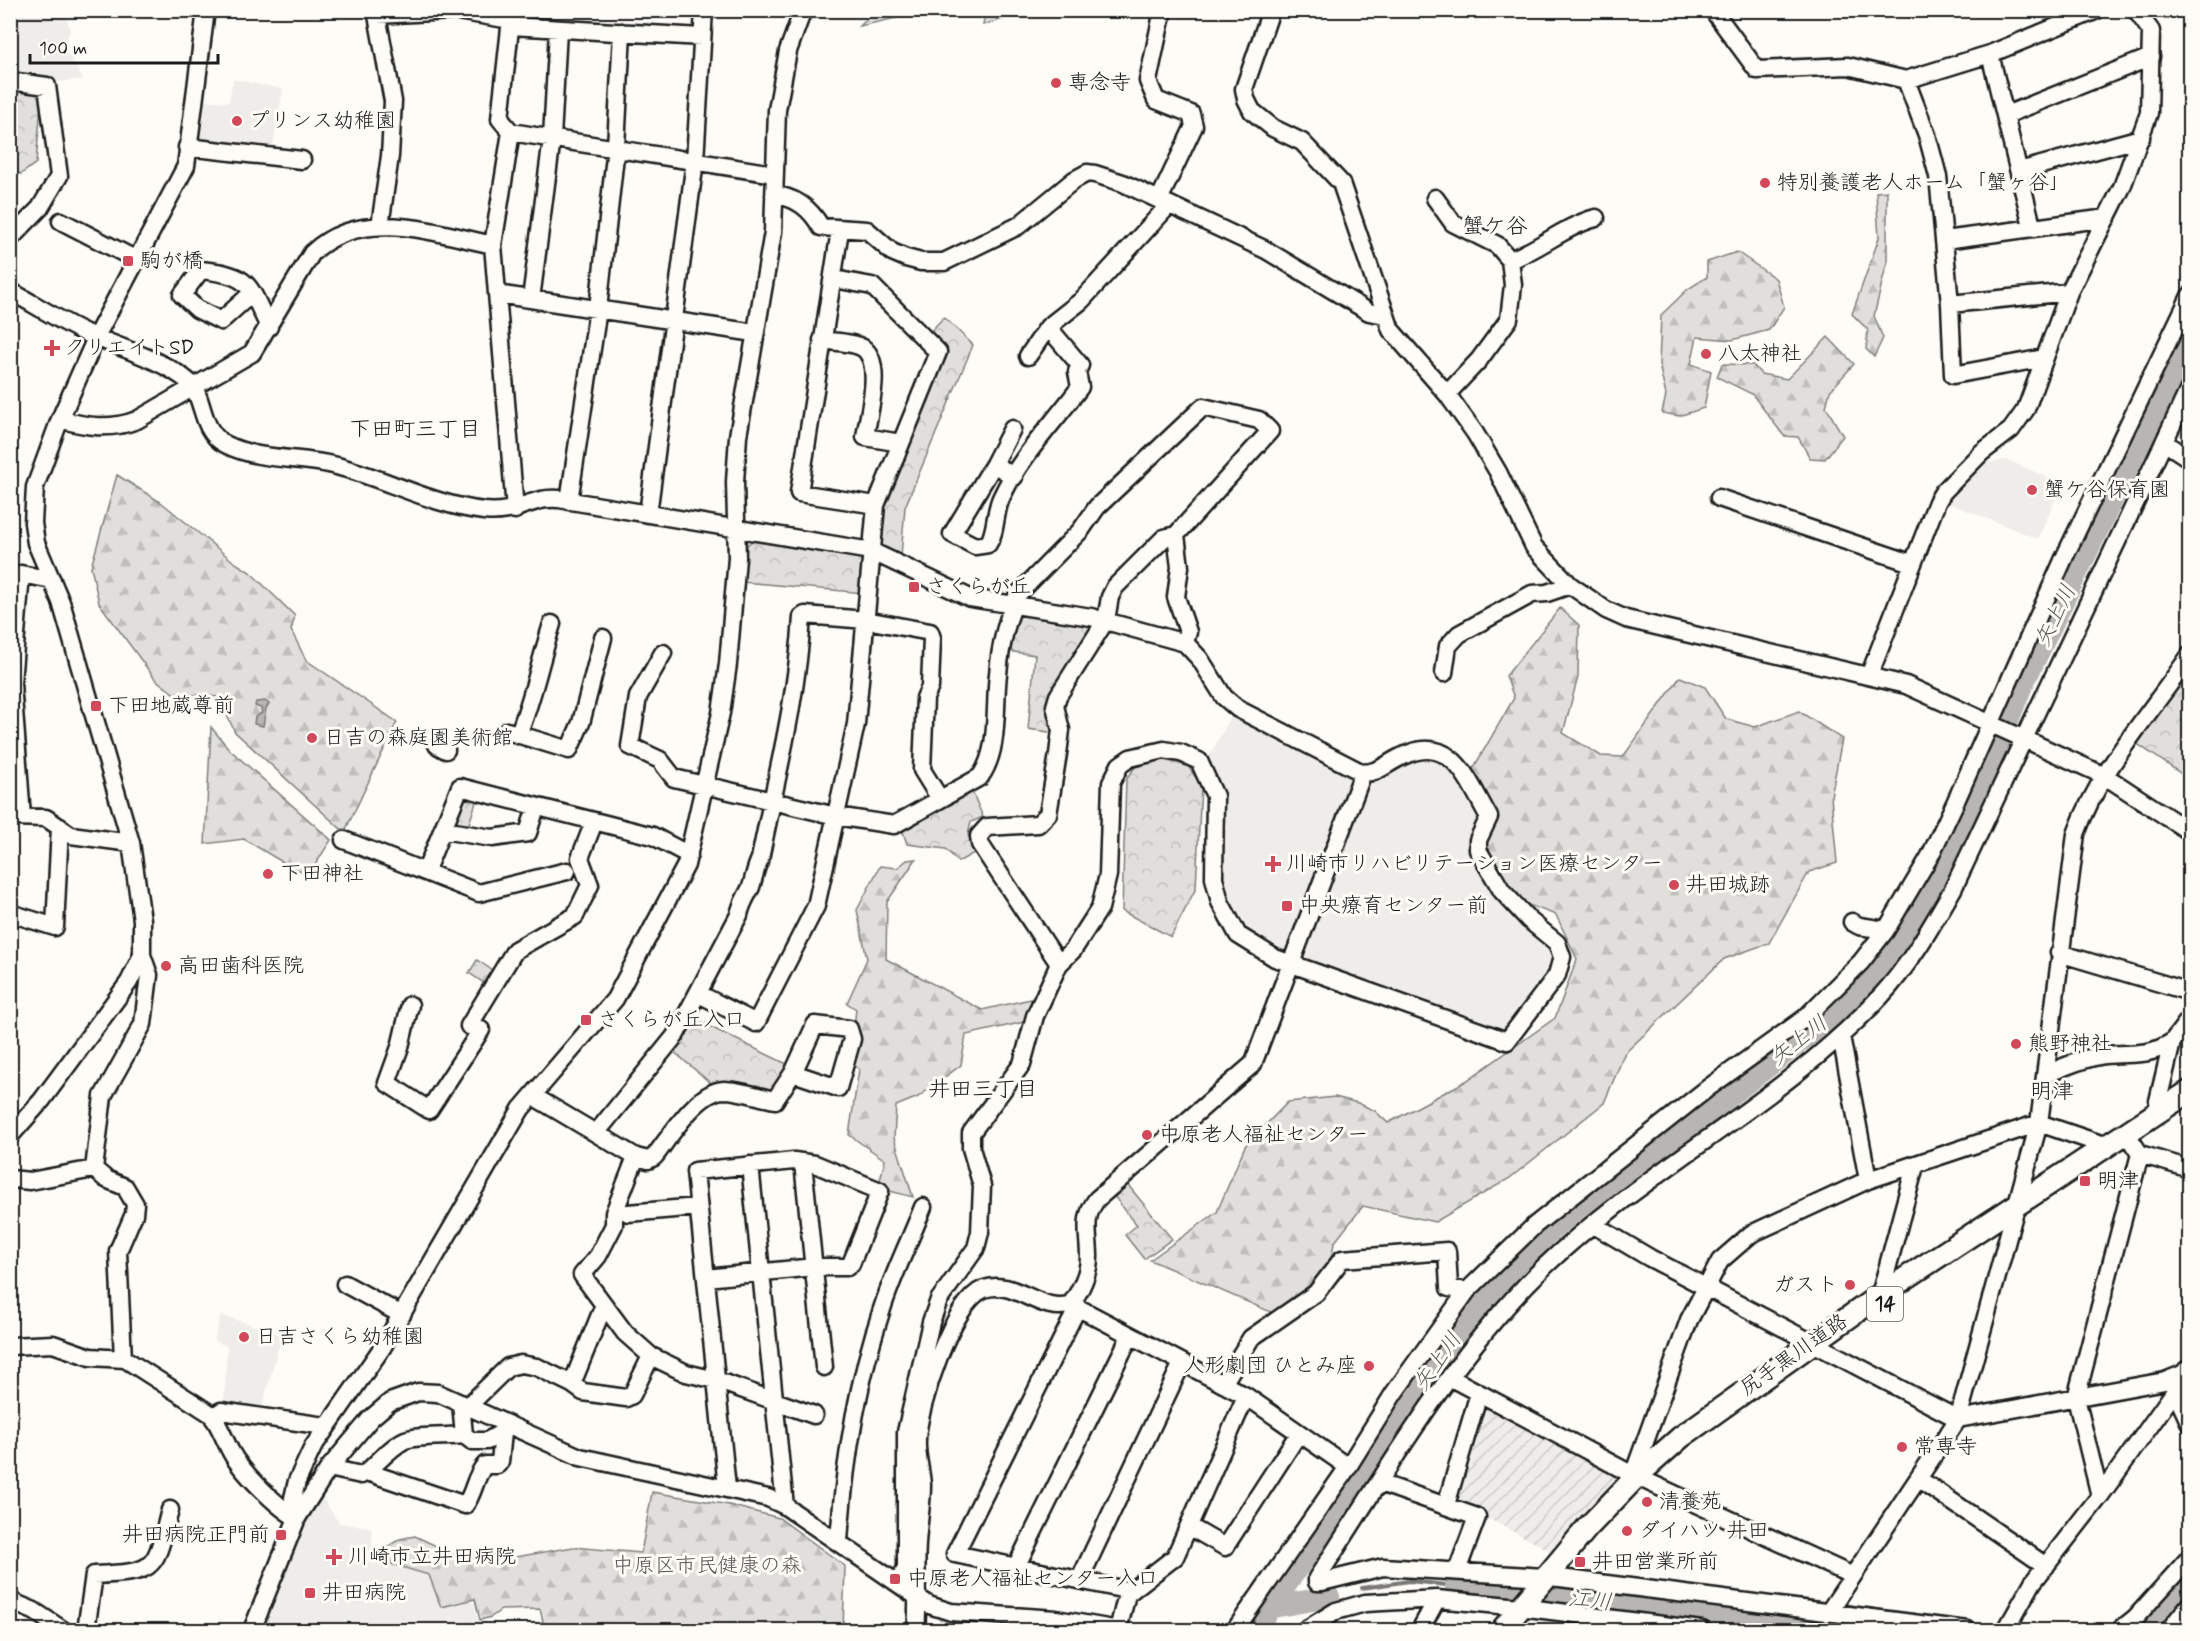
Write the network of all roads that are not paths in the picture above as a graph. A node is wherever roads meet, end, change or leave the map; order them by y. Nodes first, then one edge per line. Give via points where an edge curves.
1 (206, 10) edge
2 (704, 10) edge
3 (803, 10) edge
4 (1163, 10) edge
5 (1271, 10) edge
6 (1719, 10) edge
7 (2097, 10) edge
8 (2136, 10) edge
9 (451, 11) edge
10 (377, 13) edge
11 (512, 19) edge
12 (558, 30) junction
13 (622, 32) junction
14 (702, 38) junction
15 (1990, 54) junction
16 (2151, 57) junction
17 (1906, 80) junction
18 (10, 81) edge
19 (2006, 115) junction
20 (511, 132) junction
21 (552, 138) junction
22 (2141, 138) junction
23 (187, 147) junction
24 (616, 147) junction
25 (302, 160) dead end
26 (694, 161) junction
27 (2019, 171) junction
28 (774, 174) junction
29 (774, 195) junction
30 (1435, 198) dead end
31 (1164, 202) junction
32 (1596, 218) dead end
33 (2107, 218) junction
34 (61, 221) dead end
35 (380, 226) junction
36 (2032, 226) junction
37 (840, 230) junction
38 (13, 235) edge
39 (1944, 240) junction
40 (493, 245) junction
41 (137, 260) junction
42 (1510, 260) junction
43 (834, 279) junction
44 (10, 291) edge
45 (2069, 292) junction
46 (252, 293) dead end
47 (497, 294) junction
48 (2190, 296) edge
49 (531, 299) junction
50 (1950, 304) junction
51 (598, 309) junction
52 (1385, 315) junction
53 (675, 321) junction
54 (269, 327) junction
55 (1048, 327) junction
56 (755, 333) junction
57 (97, 337) junction
58 (822, 340) junction
59 (1028, 356) dead end
60 (2044, 358) junction
61 (193, 387) junction
62 (2190, 387) edge
63 (1447, 394) junction
64 (60, 419) junction
65 (1012, 429) dead end
66 (2164, 442) junction
67 (901, 443) junction
68 (2190, 459) edge
69 (994, 464) junction
70 (1014, 477) junction
71 (1719, 498) dead end
72 (568, 501) junction
73 (876, 505) junction
74 (515, 510) junction
75 (648, 514) junction
76 (737, 529) junction
77 (1176, 535) junction
78 (871, 551) junction
79 (1911, 563) junction
80 (16, 573) edge
81 (52, 580) junction
82 (1570, 585) junction
83 (1012, 607) junction
84 (866, 620) junction
85 (1106, 620) junction
86 (13, 621) edge
87 (552, 624) dead end
88 (603, 638) dead end
89 (1185, 643) junction
90 (663, 653) dead end
91 (2190, 655) edge
92 (1444, 673) dead end
93 (1869, 676) junction
94 (1989, 722) junction
95 (2025, 737) junction
96 (14, 754) edge
97 (1363, 773) junction
98 (2105, 776) junction
99 (704, 787) junction
100 (940, 799) junction
101 (772, 801) junction
102 (536, 807) junction
103 (836, 816) junction
104 (16, 817) edge
105 (594, 822) junction
106 (60, 827) junction
107 (442, 830) junction
108 (2190, 832) edge
109 (344, 840) dead end
110 (131, 843) junction
111 (689, 855) junction
112 (426, 870) junction
113 (567, 871) dead end
114 (10, 913) edge
115 (1852, 922) dead end
116 (1886, 930) junction
117 (2059, 953) junction
118 (142, 955) junction
119 (1059, 964) junction
120 (1292, 964) junction
121 (2190, 992) edge
122 (699, 994) junction
123 (410, 1005) dead end
124 (2190, 1018) edge
125 (1841, 1036) junction
126 (2172, 1042) junction
127 (793, 1073) dead end
128 (2047, 1074) junction
129 (2190, 1091) edge
130 (533, 1096) junction
131 (2190, 1101) edge
132 (2159, 1111) junction
133 (2039, 1123) junction
134 (597, 1132) junction
135 (10, 1136) edge
136 (2107, 1146) junction
137 (2136, 1148) junction
138 (636, 1157) junction
139 (803, 1162) junction
140 (750, 1165) junction
141 (1915, 1166) junction
142 (94, 1168) junction
143 (2190, 1169) edge
144 (10, 1179) edge
145 (1868, 1180) junction
146 (698, 1207) junction
147 (923, 1207) dead end
148 (2017, 1210) junction
149 (628, 1213) dead end
150 (1594, 1225) junction
151 (814, 1267) junction
152 (760, 1275) junction
153 (706, 1278) junction
154 (345, 1284) dead end
155 (1707, 1286) junction
156 (1467, 1291) junction
157 (1880, 1295) junction
158 (603, 1305) junction
159 (1074, 1306) junction
160 (402, 1315) junction
161 (1130, 1336) junction
162 (1817, 1345) junction
163 (10, 1346) edge
164 (651, 1356) junction
165 (123, 1359) junction
166 (1182, 1363) junction
167 (824, 1367) dead end
168 (2188, 1370) edge
169 (1451, 1377) junction
170 (716, 1380) junction
171 (572, 1384) junction
172 (1223, 1384) junction
173 (2175, 1391) junction
174 (1479, 1393) junction
175 (1246, 1396) junction
176 (2076, 1398) junction
177 (773, 1400) junction
178 (464, 1405) junction
179 (814, 1415) dead end
180 (214, 1419) junction
181 (1958, 1419) junction
182 (2190, 1424) edge
183 (325, 1426) junction
184 (504, 1427) junction
185 (1299, 1433) junction
186 (464, 1435) junction
187 (1348, 1467) junction
188 (329, 1468) junction
189 (367, 1472) junction
190 (1639, 1477) junction
191 (1918, 1479) junction
192 (1380, 1484) junction
193 (727, 1488) junction
194 (2100, 1496) junction
195 (1446, 1505) junction
196 (785, 1506) junction
197 (170, 1510) dead end
198 (297, 1518) junction
199 (1190, 1527) junction
200 (839, 1542) junction
201 (2190, 1557) edge
202 (2046, 1566) junction
203 (1016, 1567) junction
204 (1457, 1571) junction
205 (1851, 1575) junction
206 (1551, 1577) junction
207 (1080, 1579) junction
208 (899, 1584) junction
209 (1131, 1591) junction
210 (917, 1596) junction
211 (1437, 1599) junction
212 (10, 1600) edge
213 (2190, 1604) edge
214 (1524, 1608) junction
215 (1827, 1613) junction
216 (63, 1630) edge
217 (86, 1630) edge
218 (252, 1630) edge
219 (916, 1630) edge
220 (1118, 1630) edge
221 (1235, 1630) edge
222 (1305, 1630) edge
223 (1420, 1630) edge
224 (1502, 1630) edge
225 (1511, 1630) edge
226 (1702, 1630) edge
227 (1967, 1630) edge
228 (2006, 1630) edge
229 (2120, 1630) edge
230 (2169, 1630) edge

1 - 23 street
2 - 14 street
3 - 28 street via 788,51 777,110
4 - 31 street via 1148,81 1156,100 1191,114 1194,126
5 - 52 street via 1244,88 1246,99 1252,111 1302,142 1341,183
6 - 17 street via 1715,14 1757,70 1848,66
7 - 15 street
8 - 16 street via 2151,31
9 - 10 street
9 - 11 street
10 - 35 street via 393,101
11 - 12 street
11 - 20 street via 500,119
12 - 13 street
12 - 21 street
13 - 14 street
13 - 24 street
14 - 26 street
15 - 17 street
15 - 19 street
16 - 19 street
16 - 22 street via 2149,113
17 - 39 street via 1938,176
18 - 38 street via 47,86 59,176 40,208
19 - 27 street
20 - 21 street
20 - 40 street
21 - 24 street
21 - 49 street
22 - 27 street
22 - 33 street
23 - 25 street
23 - 41 street via 181,179
24 - 26 street
24 - 51 street
26 - 28 street
26 - 53 street
27 - 36 street
28 - 29 street
29 - 37 street via 789,197 812,211 821,226
29 - 56 street via 773,232
30 - 42 street via 1453,223 1497,245
31 - 37 street via 1087,173 1018,226 944,262 921,262 899,255 867,230
31 - 52 street via 1266,250 1369,312
31 - 55 street via 1082,300
32 - 42 street via 1579,222 1535,251
33 - 36 street
33 - 45 street
34 - 41 street
35 - 40 street via 398,225
35 - 54 street via 324,242 312,253
36 - 39 street
37 - 43 street
39 - 50 street
40 - 47 street
41 - 57 street
42 - 63 street via 1514,285 1509,319 1479,360
43 - 58 street
43 - 67 street via 872,286 938,352
44 - 57 street
45 - 50 street
45 - 60 street
46 - 54 street
47 - 49 street
47 - 74 street
48 - 94 street
49 - 51 street
50 - 60 street via 1953,375
51 - 53 street
51 - 72 street
52 - 63 street via 1391,330
53 - 56 street
53 - 75 street
54 - 61 street via 252,353
55 - 59 street
55 - 70 street via 1080,366 1080,387 1037,440
56 - 76 street via 738,436
57 - 61 street via 166,368
57 - 64 street
58 - 67 street via 862,347 870,356 875,370 865,437
58 - 73 street via 799,493
60 - 79 street via 2026,409 2011,430 1981,453 1943,492
61 - 64 street via 120,426 82,426
61 - 74 street via 205,420 214,436 225,444 264,456 334,465 452,505 507,513
62 - 66 street
63 - 82 street via 1498,472 1534,548
64 - 81 street via 36,487 29,526
65 - 69 street
66 - 68 street
66 - 95 street
67 - 73 street
69 - 70 street
69 - 70 street via 952,534 975,546 988,544 1002,496
71 - 79 street
72 - 74 street via 545,498
72 - 75 street
73 - 78 street
75 - 76 street
76 - 78 street
76 - 99 street via 728,664
77 - 83 street via 1270,430 1259,420 1203,407 1097,507 1081,530 1018,594
77 - 85 street via 1164,538 1115,587
77 - 89 street via 1180,567 1176,597 1188,632
78 - 83 street via 970,598
78 - 84 street
79 - 93 street
80 - 81 street
80 - 86 street
81 - 110 street
82 - 92 street via 1532,594 1459,634 1448,646
82 - 93 street via 1626,619
83 - 85 street
83 - 100 street via 998,671 989,764 980,777
84 - 100 street via 930,632 930,687 925,698 922,770
84 - 101 street via 802,617 799,665
84 - 103 street via 856,724
85 - 89 street
85 - 119 street via 1055,706 1061,730 1048,814 1038,824 987,827 979,836 980,844
86 - 96 street
87 - 88 street via 531,702 513,733 569,750 581,723
89 - 97 street via 1238,710
90 - 99 street via 638,697 630,746 660,760 674,778
91 - 98 street
93 - 94 street via 1906,685
94 - 95 street
94 - 116 street via 1930,856
95 - 98 street
95 - 125 street via 1929,931 1883,994
96 - 104 street
97 - 120 street
97 - 120 street via 1375,773 1398,758 1423,751 1437,751 1455,760 1489,816 1478,840 1478,850 1512,903 1557,944 1562,957 1559,971 1507,1041
98 - 108 street
98 - 117 street via 2076,834
99 - 101 street
99 - 111 street
100 - 103 street via 894,825
101 - 103 street
101 - 122 street via 751,886
102 - 105 street
102 - 107 street via 528,833 492,838
102 - 107 street via 460,787
103 - 122 street via 816,906 756,1023
104 - 106 street via 46,818
105 - 111 street via 653,836
105 - 123 street via 580,858 590,885 575,916 515,950 429,1110 387,1083
106 - 110 street via 71,835
106 - 114 street via 55,927
107 - 112 street
109 - 112 street
110 - 118 street via 142,920
111 - 130 street via 615,999
112 - 113 street via 479,892
115 - 116 street
116 - 156 street via 1861,962 1805,1018 1708,1088 1535,1225
117 - 121 street
117 - 128 street
118 - 135 street via 129,982 42,1100
118 - 142 street via 149,975 143,1024 103,1096
119 - 120 street via 1073,950 1100,908 1108,875 1111,783 1120,765 1130,758 1164,750 1199,761 1209,779 1215,796 1214,878 1228,920 1238,935
119 - 208 street via 1035,1016 1022,1064 971,1133 971,1148 982,1186 980,1232 976,1248 939,1300 931,1322 906,1432 906,1567
120 - 159 street via 1253,1064 1089,1209 1088,1270
122 - 134 street via 675,1036
124 - 126 street
125 - 145 street
125 - 150 street
126 - 128 street via 2156,1051 2104,1055
126 - 132 street via 2157,1101
127 - 138 street via 775,1101 723,1090 710,1094 698,1102 654,1157
128 - 133 street
129 - 132 main road, 尻手黒川道路 / 14
130 - 134 street
130 - 160 street via 508,1129
131 - 137 main road, 尻手黒川道路 / 14
132 - 136 main road, 尻手黒川道路 / 14
133 - 136 street
133 - 141 street
133 - 148 street
134 - 138 street
136 - 148 main road, 尻手黒川道路 / 14
137 - 143 street
137 - 148 main road, 尻手黒川道路 / 14
137 - 176 street
138 - 158 street via 614,1213 614,1226 598,1256 582,1275
139 - 140 street
139 - 151 street
139 - 151 street via 880,1191 850,1264
140 - 146 street via 694,1171
140 - 152 street
141 - 145 street
141 - 157 street
142 - 144 street via 30,1181
142 - 165 street via 106,1179 125,1187 135,1204 118,1251
145 - 155 street via 1752,1234 1720,1261
146 - 149 street
146 - 153 street
147 - 200 street via 882,1307 862,1379
148 - 157 main road, 尻手黒川道路 / 14
148 - 162 main road, 尻手黒川道路 / 14
148 - 181 street
150 - 155 street
150 - 169 street via 1509,1303
151 - 152 street
151 - 167 street
152 - 153 street
152 - 177 street
153 - 170 street
154 - 160 street
155 - 162 street
155 - 190 street via 1684,1331
156 - 172 street via 1449,1288 1447,1251 1342,1259 1316,1293 1251,1338
156 - 187 street via 1394,1393
157 - 162 main road, 尻手黒川道路 / 14
158 - 164 street via 625,1333
158 - 171 street
159 - 161 street
159 - 203 street via 955,1554
159 - 210 street via 1052,1306 1013,1289 998,1287 971,1297 950,1328 936,1362 917,1437 922,1500 916,1544
160 - 183 street
161 - 166 street
161 - 203 street
162 - 181 street
162 - 190 main road, 尻手黒川道路 / 14 via 1726,1402
163 - 165 street via 53,1344 90,1357
164 - 170 street via 686,1373
164 - 171 street via 632,1395 626,1398 583,1392
165 - 180 street
166 - 172 street
166 - 207 street
168 - 173 street
168 - 176 street
169 - 174 street
169 - 192 street
170 - 177 street
170 - 193 street
171 - 178 street via 543,1369 515,1364
172 - 175 street
173 - 182 street
173 - 194 street
174 - 190 street
174 - 195 street
175 - 185 street
175 - 199 street
176 - 181 street
176 - 194 street
177 - 179 street
177 - 196 street
178 - 184 street
178 - 186 street
178 - 188 street via 438,1393 418,1392 390,1402 371,1418
180 - 183 street via 221,1410
180 - 198 street via 232,1454 281,1509
181 - 191 street
183 - 198 street via 297,1481 293,1498
184 - 186 street via 487,1441 472,1441
184 - 189 street via 501,1462 485,1465 477,1474 472,1496 465,1505
184 - 193 street via 580,1457
185 - 187 street
185 - 199 street via 1225,1547
186 - 189 street via 403,1441
187 - 221 street
188 - 189 street via 361,1475
188 - 198 street
190 - 205 street
190 - 206 main road, 尻手黒川道路 / 14 via 1587,1528
191 - 202 street
191 - 205 street
192 - 195 street
192 - 204 street via 1317,1582 1383,1567
193 - 196 street
194 - 202 street
195 - 204 street via 1477,1517
196 - 200 street
197 - 217 street via 156,1560 143,1570 94,1575
198 - 218 street
199 - 209 street via 1174,1557
200 - 208 street
201 - 229 street
202 - 228 street
203 - 207 street
204 - 206 street
205 - 215 street
206 - 214 main road, 尻手黒川道路 / 14
206 - 215 street
207 - 209 street
208 - 210 street
209 - 220 street
210 - 219 street
210 - 220 street via 929,1605 951,1612 1056,1618
211 - 214 street
211 - 222 street via 1365,1603 1336,1611
211 - 223 street
212 - 216 street
213 - 230 street
214 - 224 main road, 尻手黒川道路 / 14
214 - 225 main road, 尻手黒川道路 / 14
214 - 226 street
215 - 227 street

